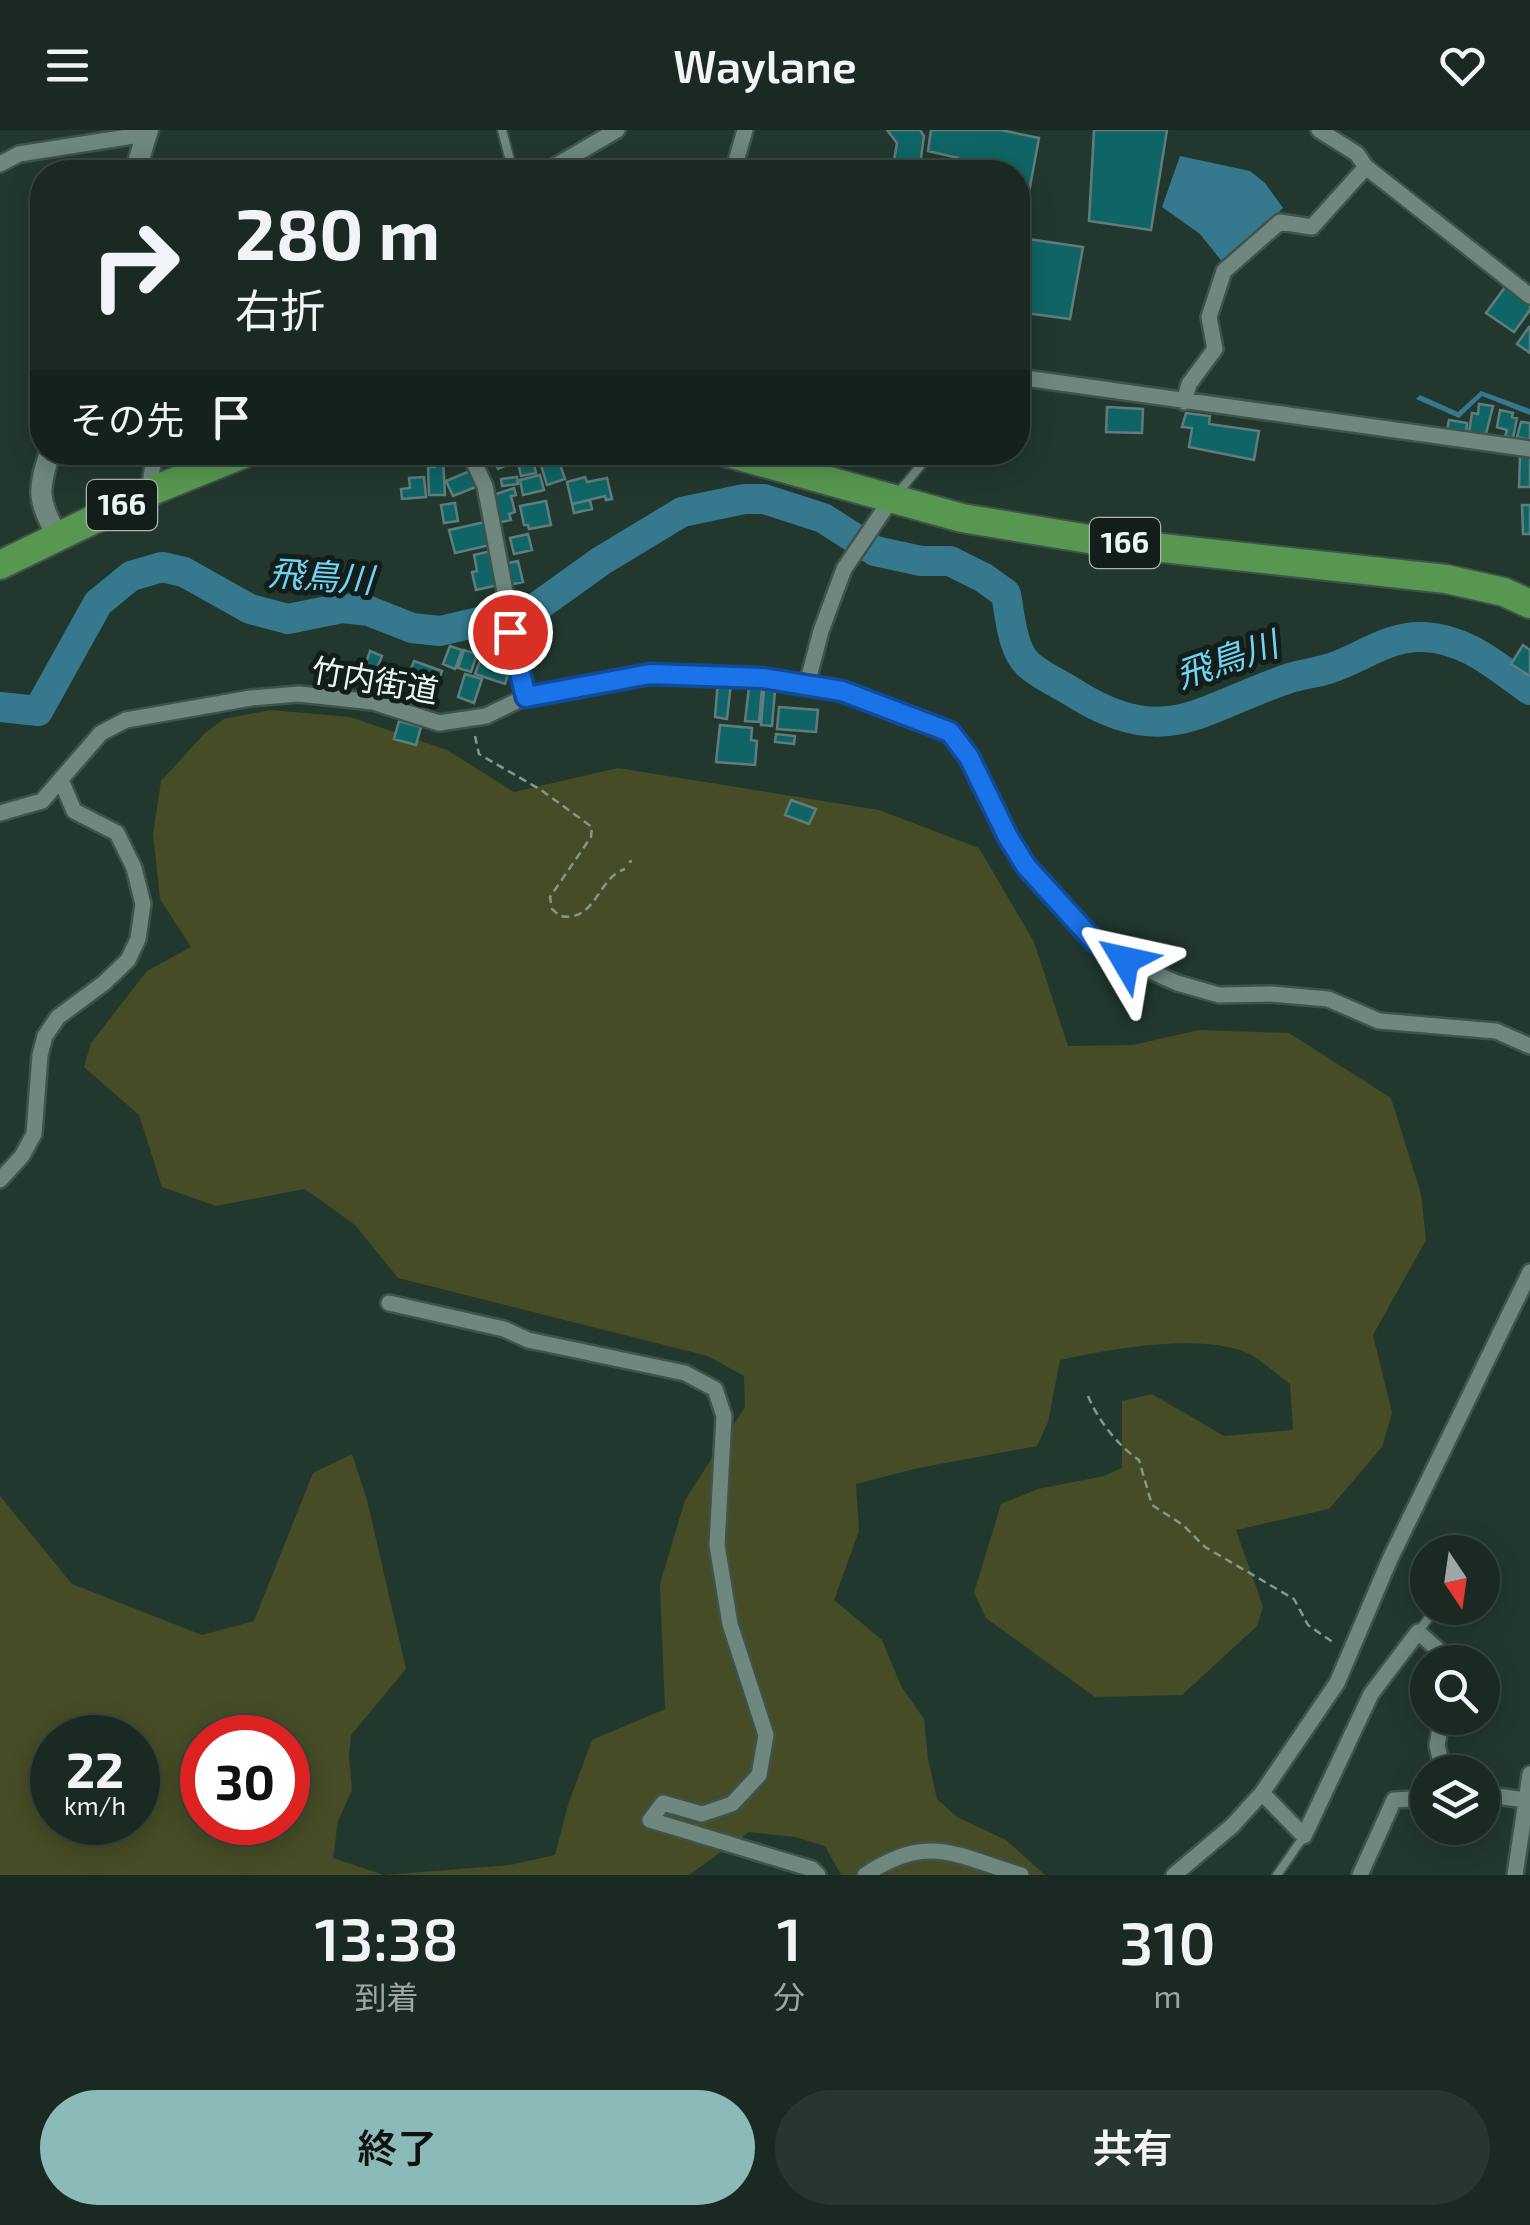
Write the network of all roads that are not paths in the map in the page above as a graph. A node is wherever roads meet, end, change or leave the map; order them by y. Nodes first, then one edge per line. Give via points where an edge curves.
1 (502, 130) edge
2 (616, 130) edge
3 (745, 130) edge
4 (1319, 130) edge
5 (148, 131) edge
6 (1341, 137) edge
7 (139, 160) edge
8 (510, 160) edge
9 (565, 160) edge
10 (736, 160) edge
11 (0, 164) edge
12 (1366, 167) junction
13 (1530, 296) edge
14 (1030, 379) edge
15 (1184, 402) junction
16 (1530, 449) edge
17 (46, 465) edge
18 (152, 465) edge
19 (216, 465) edge
20 (475, 465) edge
21 (769, 465) edge
22 (921, 465) edge
23 (154, 490) junction
24 (890, 501) junction
25 (57, 536) junction
26 (0, 565) edge
27 (1530, 604) edge
28 (807, 684) junction
29 (526, 697) junction
30 (61, 780) junction
31 (0, 813) edge
32 (1530, 1046) edge
33 (0, 1180) edge
34 (1530, 1272) edge
35 (389, 1304) dead end
36 (1423, 1625) edge
37 (1418, 1632) junction
38 (1433, 1645) edge
39 (1530, 1774) edge
40 (1262, 1793) junction
41 (1500, 1796) edge
42 (1410, 1799) edge
43 (1526, 1800) junction
44 (1304, 1836) junction
45 (818, 1875) edge
46 (865, 1875) edge
47 (1021, 1875) edge
48 (1174, 1875) edge
49 (1277, 1875) edge
50 (1360, 1875) edge
51 (1515, 1875) edge

1 - 8 lane
2 - 9 street
3 - 10 street
4 - 6 street
5 - 7 street
5 - 11 street via 19,154
6 - 12 street
12 - 13 street
12 - 15 street via 1312,227 1280,222 1224,271 1209,317 1215,349 1188,384
14 - 15 street
15 - 16 street
17 - 25 street via 40,503
18 - 23 street
19 - 23 highway, 166
20 - 29 street
21 - 24 highway, 166
22 - 24 lane
23 - 25 highway, 166
24 - 27 highway, 166 via 1107,542 1446,579
24 - 28 street via 844,569
25 - 26 highway, 166
28 - 29 street, 竹内街道 via 650,674
28 - 32 street, 竹内街道 via 950,732 1026,866 1095,942 1125,960 1219,995 1328,999 1379,1021 1496,1031
29 - 30 street, 竹内街道 via 486,716 439,722 373,702 299,694 126,720 101,733
30 - 31 street, 竹内街道 via 42,801
30 - 33 street via 74,811 117,833 134,868 143,904 138,940 128,960 58,1017 45,1036 34,1134
34 - 40 street via 1390,1558 1353,1652
35 - 45 street via 684,1373 715,1389 724,1416 717,1545 730,1624 766,1734 759,1775 732,1804 702,1814 663,1803 650,1820
36 - 37 lane
37 - 38 street
37 - 44 street via 1371,1694
39 - 43 street
40 - 44 street
40 - 48 street
41 - 43 street
42 - 50 street via 1394,1800
43 - 51 street
44 - 49 lane
46 - 47 street via 916,1850

